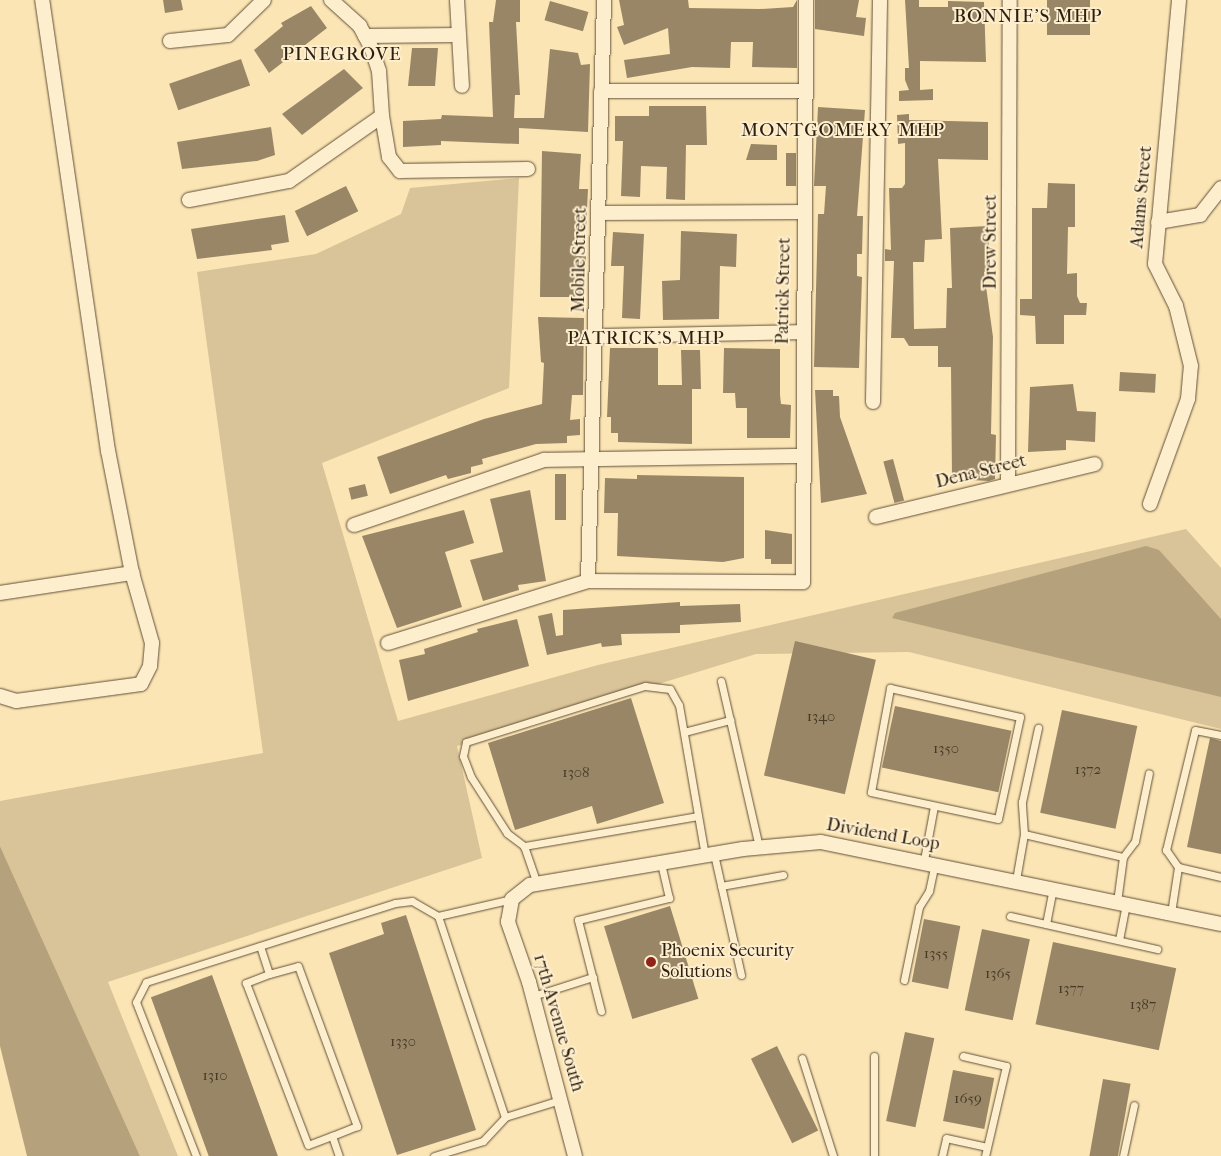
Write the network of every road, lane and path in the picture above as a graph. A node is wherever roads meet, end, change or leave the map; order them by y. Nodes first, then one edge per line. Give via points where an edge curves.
1 (42, 0) edge
2 (264, 0) edge
3 (331, 0) edge
4 (457, 0) edge
5 (604, 0) edge
6 (806, 0) edge
7 (880, 0) edge
8 (1010, 0) edge
9 (1179, 0) edge
10 (458, 35) junction
11 (365, 36) junction
12 (170, 41) dead end
13 (462, 86) dead end
14 (803, 90) junction
15 (601, 91) junction
16 (382, 116) junction
17 (528, 168) dead end
18 (1221, 188) edge
19 (189, 200) dead end
20 (804, 212) junction
21 (600, 213) junction
22 (1158, 222) junction
23 (801, 332) junction
24 (597, 336) junction
25 (873, 402) dead end
26 (591, 456) junction
27 (803, 456) junction
28 (1094, 464) dead end
29 (1008, 484) junction
30 (1150, 504) dead end
31 (876, 517) dead end
32 (354, 525) dead end
33 (132, 573) junction
34 (588, 581) junction
35 (0, 593) edge
36 (388, 643) dead end
37 (721, 681) dead end
38 (0, 696) edge
39 (730, 720) junction
40 (1038, 728) dead end
41 (684, 732) junction
42 (1221, 735) edge
43 (1149, 773) dead end
44 (934, 806) junction
45 (698, 816) junction
46 (1024, 834) junction
47 (524, 846) junction
48 (759, 847) junction
49 (709, 854) junction
50 (1123, 857) junction
51 (661, 862) junction
52 (929, 862) junction
53 (1178, 867) junction
54 (783, 875) dead end
55 (1221, 877) edge
56 (1016, 880) junction
57 (537, 883) junction
58 (721, 886) junction
59 (1053, 888) junction
60 (512, 899) junction
61 (1121, 903) junction
62 (1171, 913) junction
63 (438, 916) junction
64 (1010, 916) dead end
65 (1046, 924) junction
66 (1221, 924) edge
67 (1118, 940) junction
68 (260, 946) junction
69 (1158, 949) dead end
70 (269, 974) junction
71 (741, 975) dead end
72 (592, 977) junction
73 (904, 980) dead end
74 (533, 996) junction
75 (602, 1011) dead end
76 (874, 1056) dead end
77 (963, 1056) dead end
78 (802, 1058) dead end
79 (560, 1100) junction
80 (1134, 1105) dead end
81 (505, 1117) junction
82 (332, 1136) junction
83 (987, 1147) junction
84 (196, 1156) edge
85 (339, 1156) edge
86 (434, 1156) edge
87 (575, 1156) edge
88 (833, 1156) edge
89 (874, 1156) edge
90 (942, 1156) edge
91 (985, 1156) edge
92 (1122, 1156) edge

1 - 33 street via 108,452
2 - 12 street via 228,36
3 - 11 street
4 - 10 street
5 - 15 street, Mobile Street
6 - 14 street, Patrick Street
7 - 25 street
8 - 29 street, Drew Street
9 - 22 street, Adams Street
10 - 11 street
10 - 13 street
11 - 16 street via 379,71
14 - 15 street
14 - 20 street, Patrick Street
15 - 21 street, Mobile Street
16 - 17 street via 389,156 400,171
16 - 19 street via 289,181
18 - 22 street via 1200,215
20 - 21 street
20 - 23 street, Patrick Street
21 - 24 street, Mobile Street
22 - 30 street, Adams Street via 1155,264 1176,306 1191,366 1188,399
23 - 24 street
23 - 27 street, Patrick Street
24 - 26 street, Mobile Street
26 - 27 street
26 - 32 street via 544,460
26 - 34 street, Mobile Street
27 - 34 street, Patrick Street via 803,582
28 - 29 street, Dena Street
29 - 31 street, Dena Street
33 - 35 street
33 - 38 street via 152,643 150,666 141,684 16,700
34 - 36 street
37 - 39 lane
39 - 41 lane
39 - 48 lane
40 - 46 lane via 1022,802
41 - 45 lane
41 - 47 lane via 679,705 670,689 645,686 466,742 463,756 472,777 507,833
42 - 53 lane via 1195,730 1166,850
43 - 50 lane via 1135,841
44 - 44 lane via 871,792 890,688 1020,716 998,819
44 - 52 lane
45 - 47 lane
45 - 49 lane
46 - 50 lane
46 - 56 lane
47 - 57 lane
48 - 49 street, Dividend Loop
48 - 52 street, Dividend Loop via 821,842
49 - 51 street, Dividend Loop
49 - 58 lane
50 - 61 lane
51 - 57 street, Dividend Loop
51 - 72 lane via 669,898 578,920
52 - 56 street, Dividend Loop
52 - 73 lane via 929,891 919,906
53 - 55 lane
53 - 62 lane
54 - 58 lane
56 - 59 street, Dividend Loop
57 - 60 street, Dividend Loop via 519,891
58 - 71 lane
59 - 61 street, Dividend Loop
59 - 65 lane
60 - 63 lane
60 - 74 street, 17th Avenue South via 508,922
61 - 62 street, Dividend Loop
61 - 67 lane
62 - 66 street, Dividend Loop
63 - 68 lane via 412,901 395,903
63 - 81 lane
64 - 65 lane
65 - 67 lane
67 - 69 lane
68 - 70 lane
68 - 84 lane via 146,982 139,990 136,1002
70 - 82 lane via 246,983 308,1145
70 - 82 lane via 298,966 357,1126
72 - 74 lane
72 - 75 lane
74 - 79 street, 17th Avenue South
76 - 89 lane
77 - 83 lane via 1006,1066
78 - 88 lane
79 - 81 lane
79 - 87 street, 17th Avenue South
80 - 92 lane
81 - 86 lane via 483,1141
82 - 85 lane
83 - 90 lane via 946,1138
83 - 91 lane

